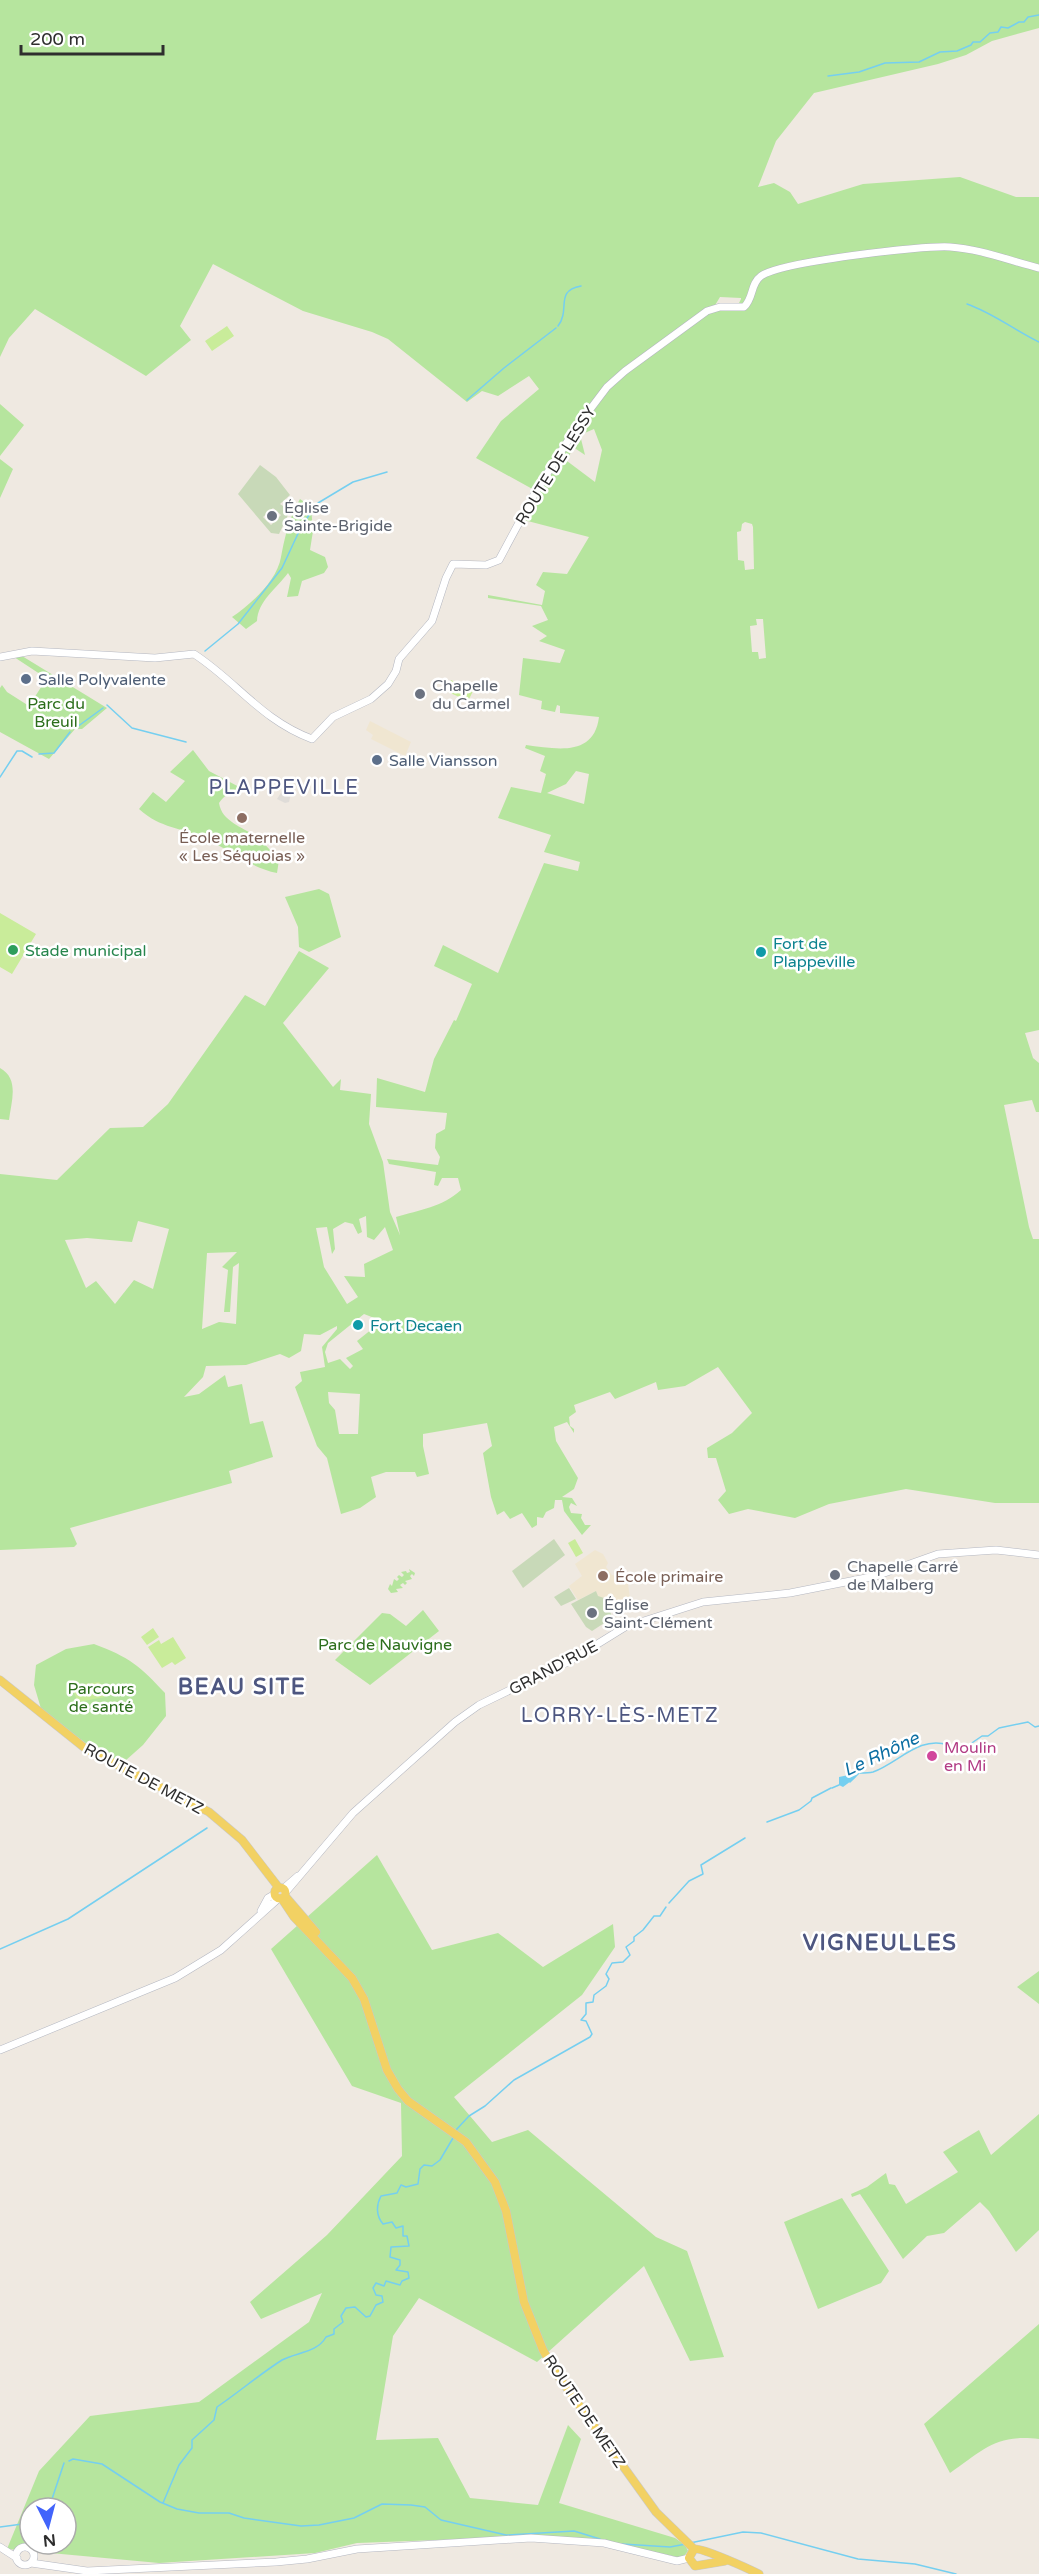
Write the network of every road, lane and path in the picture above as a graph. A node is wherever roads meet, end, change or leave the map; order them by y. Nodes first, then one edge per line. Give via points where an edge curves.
1 (1039, 268) edge
2 (0, 657) edge
3 (1039, 1555) edge
4 (0, 1680) edge
5 (303, 1873) junction
6 (280, 1894) junction
7 (0, 2050) edge
8 (691, 2545) junction
9 (1, 2547) edge
10 (18, 2548) edge
11 (18, 2551) edge
12 (707, 2552) junction
13 (34, 2556) edge
14 (35, 2556) edge
15 (16, 2558) junction
16 (689, 2558) junction
17 (729, 2562) junction
18 (31, 2563) junction
19 (707, 2563) junction
20 (44, 2564) junction
21 (759, 2574) edge

1 - 2 street, ROUTE DE LESSY via 965,249 918,247 777,268 760,276 747,305 707,311 607,387 576,428 493,564 453,564 432,621 399,658 388,684 371,699 333,717 312,739 250,702 194,654 170,658 32,651
3 - 5 street, GRAND'RUE via 996,1550 938,1554 876,1576 790,1593 705,1601 630,1625 455,1722 354,1811
4 - 6 main road, ROUTE DE METZ via 86,1749 208,1812 231,1831
5 - 6 street, GRAND'RUE
5 - 6 street, GRAND'RUE via 289,1881
6 - 7 street via 268,1898 258,1915 201,1964 153,1988
6 - 8 main road, ROUTE DE METZ via 294,1917 352,1978 364,1999 392,2079 408,2101 466,2142 488,2170 501,2195 524,2302 543,2350 656,2512
8 - 12 main road, ROUTE DE METZ
8 - 16 main road
9 - 10 street
9 - 15 street
11 - 15 street
12 - 17 main road, ROUTE DE METZ
12 - 19 main road
13 - 18 street
14 - 20 street
15 - 18 street via 21,2564
16 - 19 main road via 695,2566
16 - 20 street via 677,2561 604,2543 531,2538 357,2548 276,2562 87,2571
17 - 19 main road
17 - 21 main road, ROUTE DE METZ
18 - 20 street

